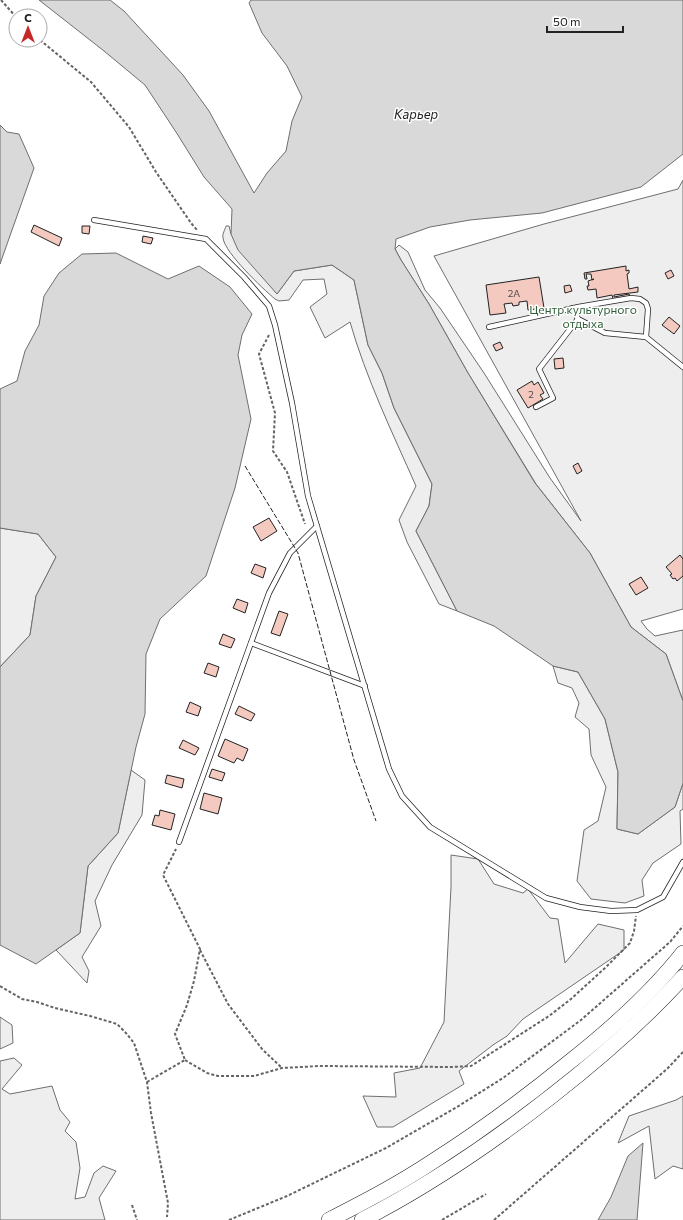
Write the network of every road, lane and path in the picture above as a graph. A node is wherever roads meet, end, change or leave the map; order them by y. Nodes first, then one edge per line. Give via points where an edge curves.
1 (1, 0) edge
2 (8, 8) edge
3 (48, 47) edge
4 (94, 220) dead end
5 (206, 239) junction
6 (573, 308) junction
7 (578, 319) junction
8 (275, 325) junction
9 (489, 327) dead end
10 (646, 337) junction
11 (683, 367) edge
12 (536, 407) dead end
13 (305, 524) dead end
14 (317, 526) junction
15 (251, 643) junction
16 (364, 686) junction
17 (179, 842) joint
18 (683, 862) edge
19 (637, 910) junction
20 (683, 926) edge
21 (200, 949) junction
22 (683, 953) edge
23 (683, 977) edge
24 (0, 986) edge
25 (683, 1052) edge
26 (185, 1060) junction
27 (282, 1068) junction
28 (147, 1082) junction
29 (486, 1194) dead end
30 (132, 1205) dead end
31 (167, 1217) dead end
32 (137, 1220) edge
33 (229, 1220) edge
34 (329, 1220) edge
35 (362, 1220) edge
36 (442, 1220) edge
37 (494, 1220) edge

1 - 2 path
3 - 5 path via 91,82 129,127 191,223
4 - 5 lane
5 - 8 lane via 244,277 268,306
6 - 7 lane
6 - 9 lane
6 - 10 lane via 631,298 640,299 646,303 648,309
7 - 10 lane via 605,333
7 - 12 lane via 539,370 553,398
8 - 13 path via 259,354 275,413 274,451 287,472
8 - 14 lane via 308,496
10 - 11 lane
14 - 15 lane via 290,553 269,593
14 - 16 lane
15 - 16 lane
15 - 17 lane
16 - 19 lane via 389,769 402,796 430,827 546,898 611,912
17 - 21 path via 164,875
18 - 19 lane via 663,897
19 - 27 path via 630,943 605,968 549,1016 471,1066
20 - 33 path via 670,942 581,1020 503,1078 386,1148 287,1196
21 - 26 path via 187,1005 175,1034
21 - 27 path via 228,1004 262,1049
22 - 34 highway via 653,988 611,1028 528,1096 432,1162 376,1196
23 - 35 highway via 623,1038 538,1107 440,1175
24 - 28 path via 22,999 117,1024 134,1043
25 - 37 path via 667,1069
26 - 27 path via 207,1073 218,1076 254,1076
26 - 28 path
28 - 31 path via 168,1203
29 - 36 path
30 - 32 path

